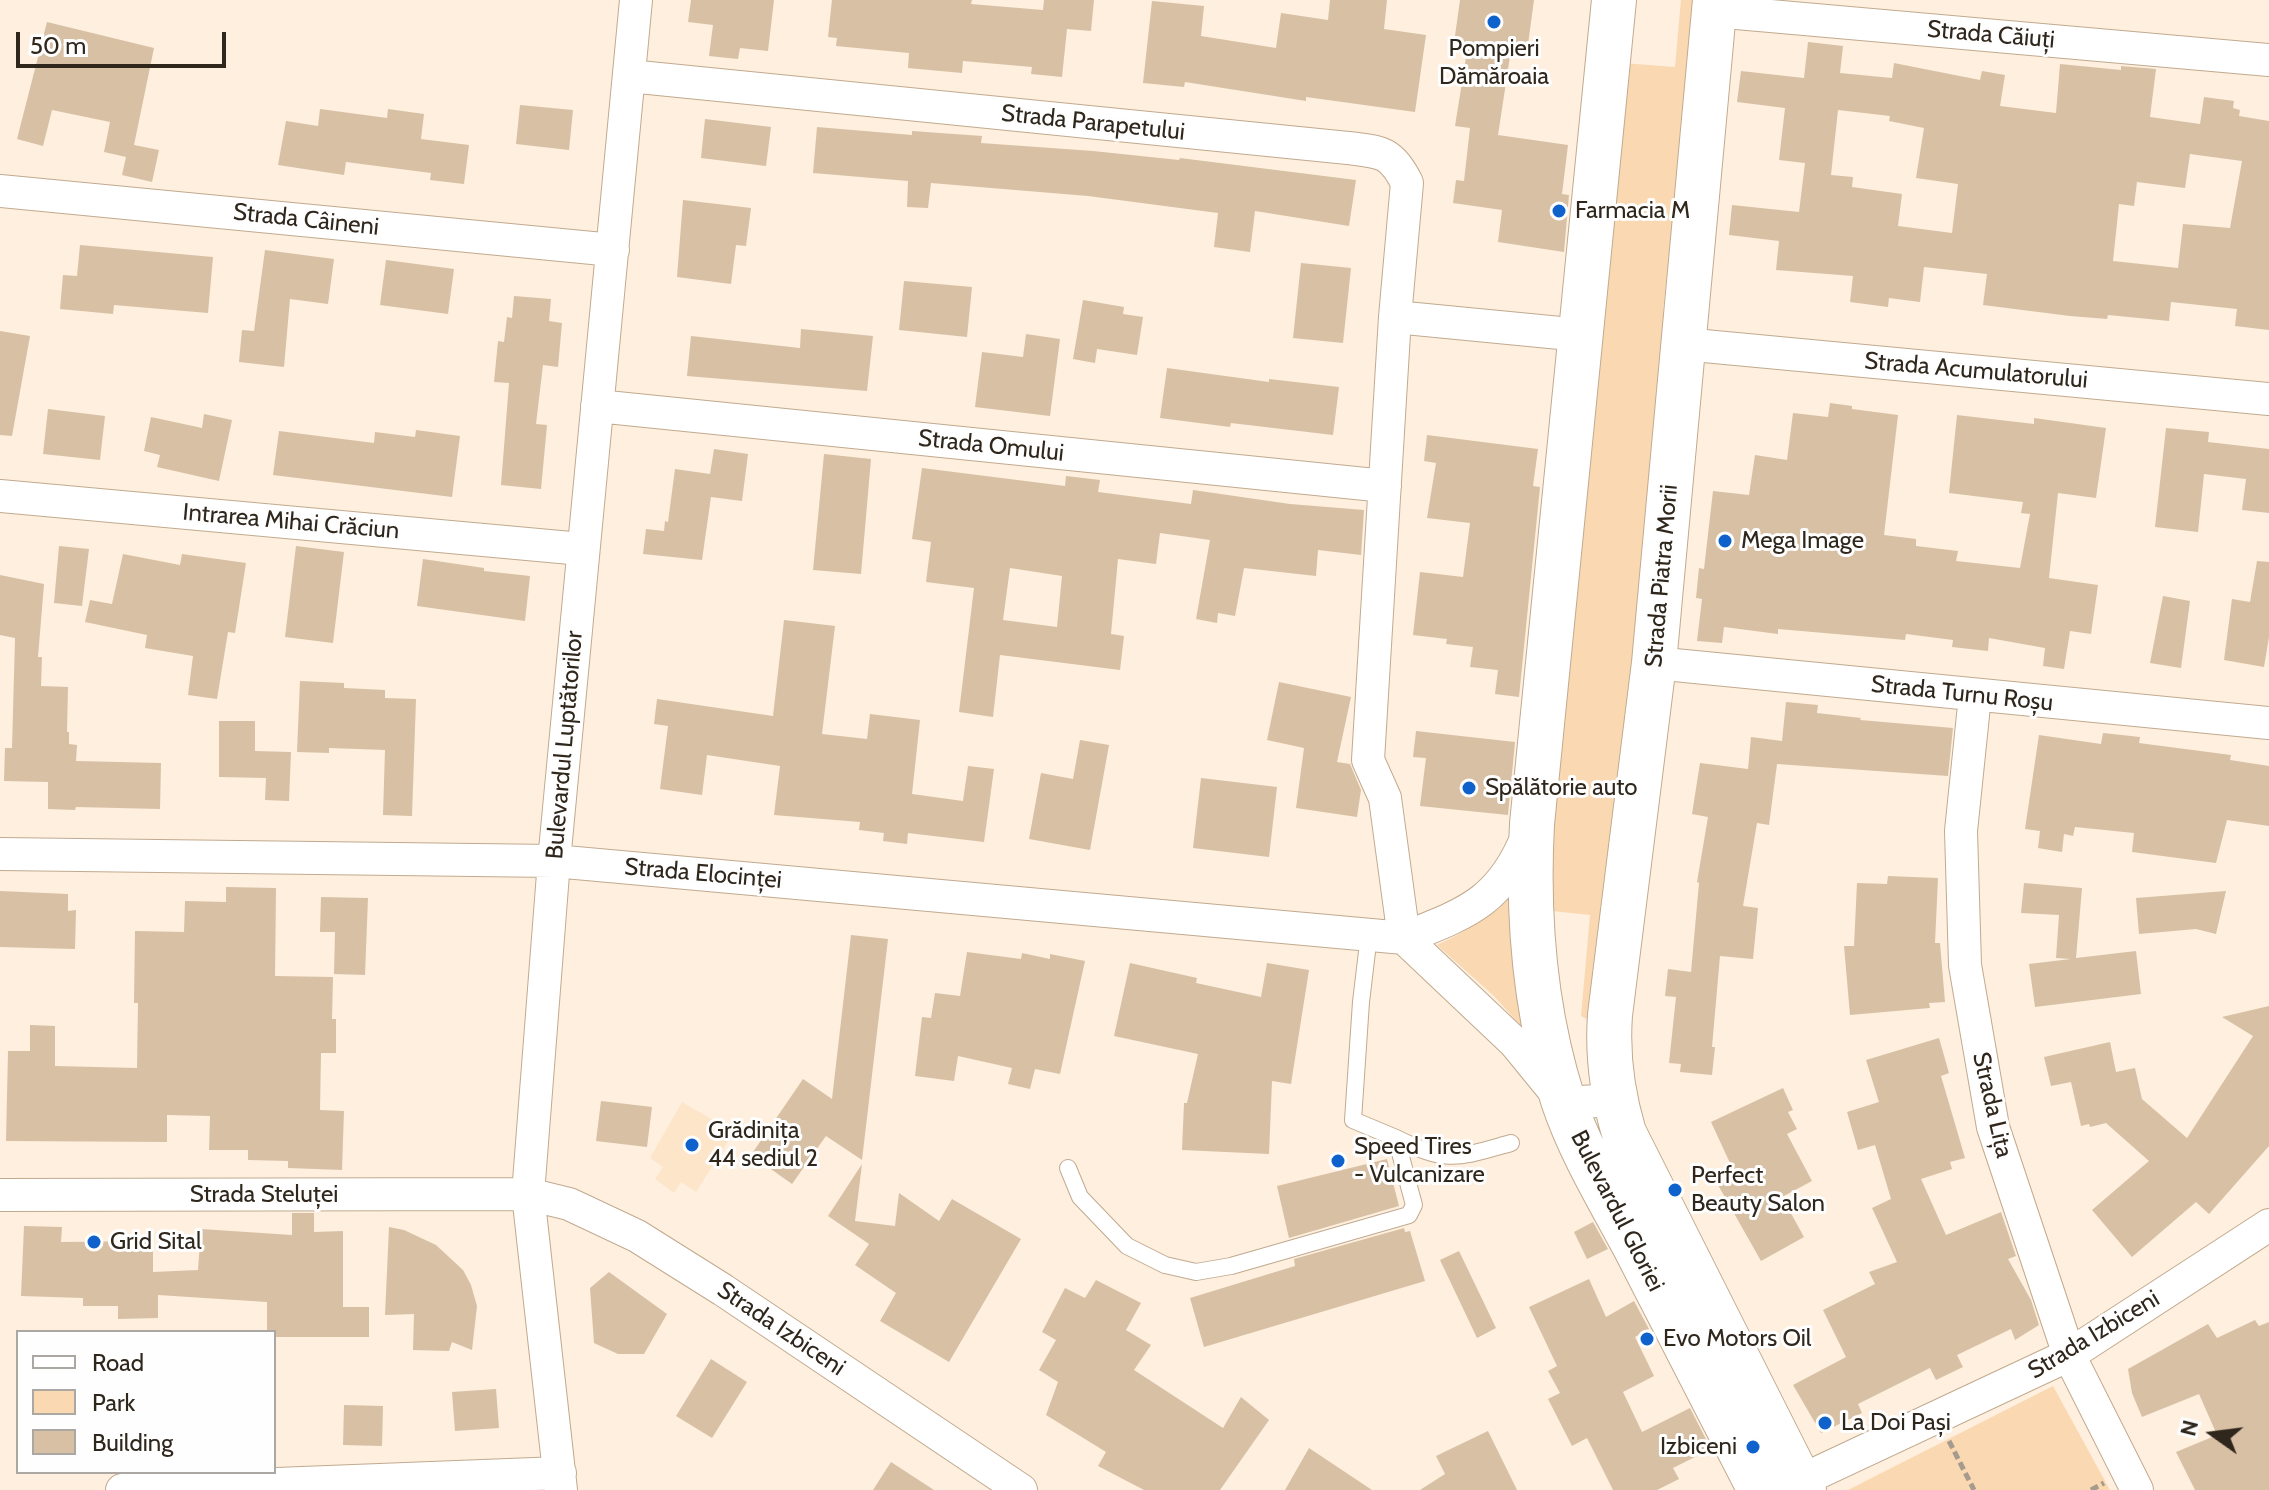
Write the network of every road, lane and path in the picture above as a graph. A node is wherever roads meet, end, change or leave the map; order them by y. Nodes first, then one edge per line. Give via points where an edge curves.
1 (636, 0) edge
2 (1614, 0) edge
3 (1714, 5) edge
4 (2269, 60) edge
5 (629, 76) junction
6 (0, 191) edge
7 (613, 250) junction
8 (1395, 317) junction
9 (1581, 335) junction
10 (1683, 344) junction
11 (2269, 399) edge
12 (597, 406) junction
13 (1385, 486) junction
14 (0, 496) edge
15 (582, 549) junction
16 (1654, 663) junction
17 (1975, 696) junction
18 (2269, 723) edge
19 (1532, 824) junction
20 (0, 854) edge
21 (554, 861) junction
22 (1369, 935) junction
23 (1404, 938) junction
24 (1614, 1100) junction
25 (1564, 1103) junction
26 (1396, 1138) junction
27 (1511, 1143) dead end
28 (1068, 1168) dead end
29 (528, 1194) junction
30 (0, 1195) edge
31 (2269, 1225) edge
32 (2069, 1355) junction
33 (1937, 1418) junction
34 (560, 1482) edge
35 (1786, 1488) edge
36 (122, 1490) edge
37 (1021, 1490) edge
38 (1974, 1490) edge
39 (2137, 1490) edge

1 - 5 street, Bulevardul Luptătorilor
2 - 9 street
3 - 4 street, Strada Căiuți
3 - 10 street, Strada Piatra Morii
5 - 7 street, Bulevardul Luptătorilor
5 - 8 street, Strada Parapetului via 1379,152 1397,164 1407,183
6 - 7 street, Strada Câineni
7 - 12 street, Bulevardul Luptătorilor
8 - 9 street
8 - 13 street, Strada Parapetului
9 - 19 street
10 - 11 street, Strada Acumulatorului
10 - 16 street, Strada Piatra Morii
12 - 13 street, Strada Omului
12 - 15 street, Bulevardul Luptătorilor
13 - 23 street, Strada Parapetului via 1368,760 1385,798
14 - 15 street, Intrarea Mihai Crăciun
15 - 21 street, Bulevardul Luptătorilor
16 - 17 street, Strada Turnu Roșu
16 - 24 street, Strada Piatra Morii via 1610,1015
17 - 18 street, Strada Turnu Roșu
17 - 32 street, Strada Lița via 1961,831 1965,965 1993,1127
19 - 23 street via 1518,859 1483,901
19 - 25 street via 1534,970
20 - 21 street, Strada Elocinței
21 - 22 street, Strada Elocinței
21 - 29 street, Bulevardul Luptătorilor
22 - 23 street, Strada Elocinței
22 - 26 lane via 1353,1120
23 - 25 street via 1515,1043
24 - 25 street
24 - 35 street, Bulevardul Gloriei via 1624,1133
25 - 35 street, Bulevardul Gloriei via 1591,1163
26 - 27 lane via 1428,1154 1460,1157
26 - 28 lane via 1414,1205 1409,1215 1196,1272 1165,1265 1127,1246 1080,1197
29 - 30 street, Strada Steluței
29 - 34 street, Bulevardul Luptătorilor
29 - 37 street, Strada Izbiceni via 569,1204 637,1236
31 - 32 street, Strada Izbiceni
32 - 33 street, Strada Izbiceni
32 - 39 street, Strada Lița
33 - 35 street, Strada Izbiceni
33 - 38 path
34 - 36 street

